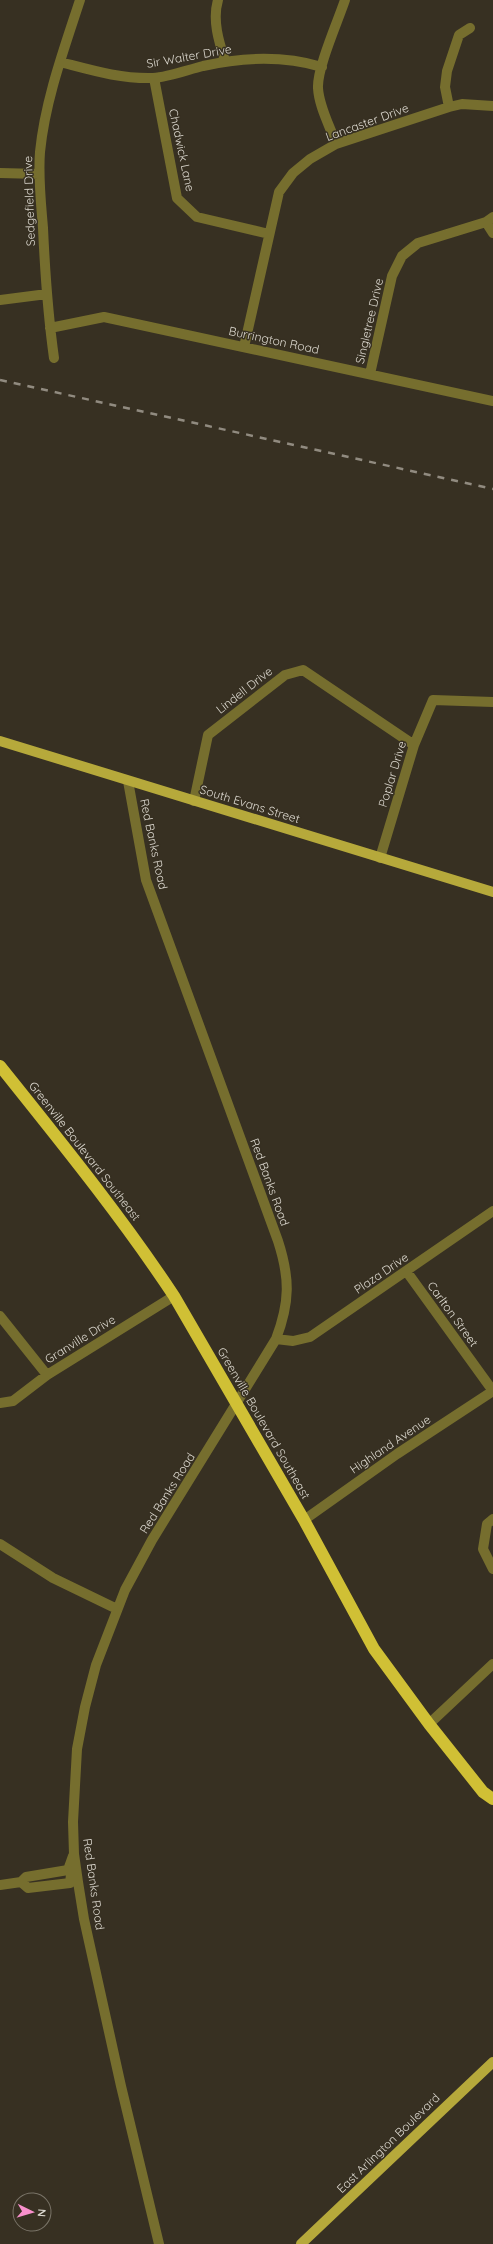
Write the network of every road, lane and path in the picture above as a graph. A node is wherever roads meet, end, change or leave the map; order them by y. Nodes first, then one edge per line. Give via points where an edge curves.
1 (80, 0) edge
2 (218, 0) edge
3 (345, 0) edge
4 (470, 28) dead end
5 (225, 61) junction
6 (60, 62) junction
7 (322, 67) junction
8 (154, 78) junction
9 (493, 106) edge
10 (449, 107) junction
11 (336, 144) junction
12 (0, 173) edge
13 (39, 174) junction
14 (490, 220) edge
15 (493, 233) edge
16 (269, 234) junction
17 (47, 294) junction
18 (0, 300) edge
19 (50, 328) junction
20 (244, 347) junction
21 (54, 358) dead end
22 (370, 374) junction
23 (493, 401) edge
24 (493, 702) edge
25 (0, 741) edge
26 (414, 745) junction
27 (128, 781) junction
28 (194, 801) junction
29 (380, 858) junction
30 (493, 892) edge
31 (0, 1066) edge
32 (493, 1211) edge
33 (407, 1272) junction
34 (174, 1296) junction
35 (0, 1316) edge
36 (276, 1339) junction
37 (47, 1375) junction
38 (493, 1391) edge
39 (0, 1403) edge
40 (237, 1406) junction
41 (493, 1519) edge
42 (304, 1520) junction
43 (0, 1544) edge
44 (493, 1569) edge
45 (117, 1609) junction
46 (493, 1664) edge
47 (429, 1724) junction
48 (493, 1799) edge
49 (74, 1854) junction
50 (0, 1885) edge
51 (493, 2062) edge
52 (158, 2244) edge
53 (301, 2244) edge

1 - 6 street, Sedgefield Drive
2 - 5 street via 218,36
3 - 7 street
4 - 10 street via 459,35 447,71 445,87
5 - 7 street, Sir Walter Drive via 298,59
5 - 8 street, Sir Walter Drive
6 - 8 street, Sir Walter Drive via 116,77
6 - 13 street, Sedgefield Drive via 46,115
7 - 11 street via 318,87 321,104
8 - 16 street, Chadwick Lane via 177,198 197,218
9 - 10 street, Lancaster Drive via 462,104
10 - 11 street, Lancaster Drive
11 - 16 street, Lancaster Drive via 310,159 293,173 279,192
12 - 13 street
13 - 17 street, Sedgefield Drive
14 - 15 street
14 - 22 street, Singletree Drive via 418,243 402,256 392,276
16 - 20 street, Lancaster Drive
17 - 18 street
17 - 19 street, Sedgefield Drive
19 - 20 street, Burrington Road via 104,317
19 - 21 street, Sedgefield Drive
20 - 22 street, Burrington Road
22 - 23 street, Burrington Road
24 - 26 street, Poplar Drive via 433,700
25 - 27 main road, South Evans Street
26 - 28 street, Lindell Drive via 303,670 285,675 208,735
26 - 29 street, Poplar Drive
27 - 28 main road, South Evans Street
27 - 36 street, Red Banks Road via 146,880 283,1257 287,1295 284,1318
28 - 29 main road, South Evans Street
29 - 30 main road, South Evans Street
31 - 34 highway, Greenville Boulevard Southeast via 128,1228
32 - 33 street, Plaza Drive
33 - 36 street, Plaza Drive via 310,1337 293,1341
33 - 38 street, Carlton Street
34 - 37 street, Granville Drive
34 - 40 highway, Greenville Boulevard Southeast
35 - 37 street
36 - 40 street, Red Banks Road
37 - 39 street, Granville Drive via 13,1400
38 - 42 street, Highland Avenue via 397,1454
40 - 42 highway, Greenville Boulevard Southeast
40 - 45 street, Red Banks Road via 152,1540
41 - 44 street via 487,1524 483,1549
42 - 47 highway, Greenville Boulevard Southeast via 374,1649
43 - 45 street via 53,1578
45 - 49 street, Red Banks Road via 96,1665 83,1719 78,1749 73,1822
46 - 47 street
47 - 48 highway, Greenville Boulevard Southeast via 483,1792
49 - 50 street via 70,1883 28,1888 21,1882
49 - 52 street, Red Banks Road via 84,1919
51 - 53 main road, East Arlington Boulevard

